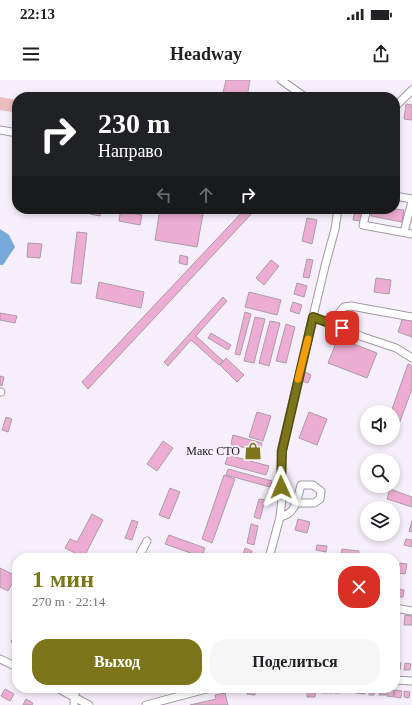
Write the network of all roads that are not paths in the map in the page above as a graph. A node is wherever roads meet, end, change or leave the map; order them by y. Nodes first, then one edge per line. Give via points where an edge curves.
1 (281, 80) edge
2 (412, 90) edge
3 (297, 92) edge
4 (403, 100) junction
5 (412, 101) edge
6 (400, 103) edge
7 (0, 130) edge
8 (12, 132) edge
9 (400, 197) edge
10 (412, 200) edge
11 (337, 214) edge
12 (366, 214) edge
13 (404, 232) junction
14 (412, 234) edge
15 (313, 317) junction
16 (412, 317) edge
17 (331, 323) junction
18 (412, 358) edge
19 (297, 503) dead end
20 (280, 517) junction
21 (147, 541) dead end
22 (141, 553) edge
23 (269, 553) edge
24 (400, 609) edge
25 (412, 611) edge
26 (0, 658) edge
27 (12, 664) edge
28 (400, 680) edge
29 (412, 681) edge
30 (66, 693) edge
31 (75, 693) edge
32 (191, 693) edge
33 (74, 697) junction
34 (74, 705) edge
35 (89, 705) edge
36 (146, 705) edge

1 - 3 street
2 - 4 street
4 - 5 street
4 - 6 street
7 - 8 street
9 - 10 street
10 - 13 street
11 - 15 street
12 - 13 street via 363,225
13 - 14 street
15 - 17 street
15 - 20 street via 282,451
16 - 17 street via 351,306 344,307
17 - 18 street via 396,348
19 - 20 street via 286,516
20 - 23 street
21 - 22 street
24 - 25 street
26 - 27 street
28 - 29 street
30 - 33 street
31 - 33 street
32 - 36 street
33 - 34 street
33 - 35 street

